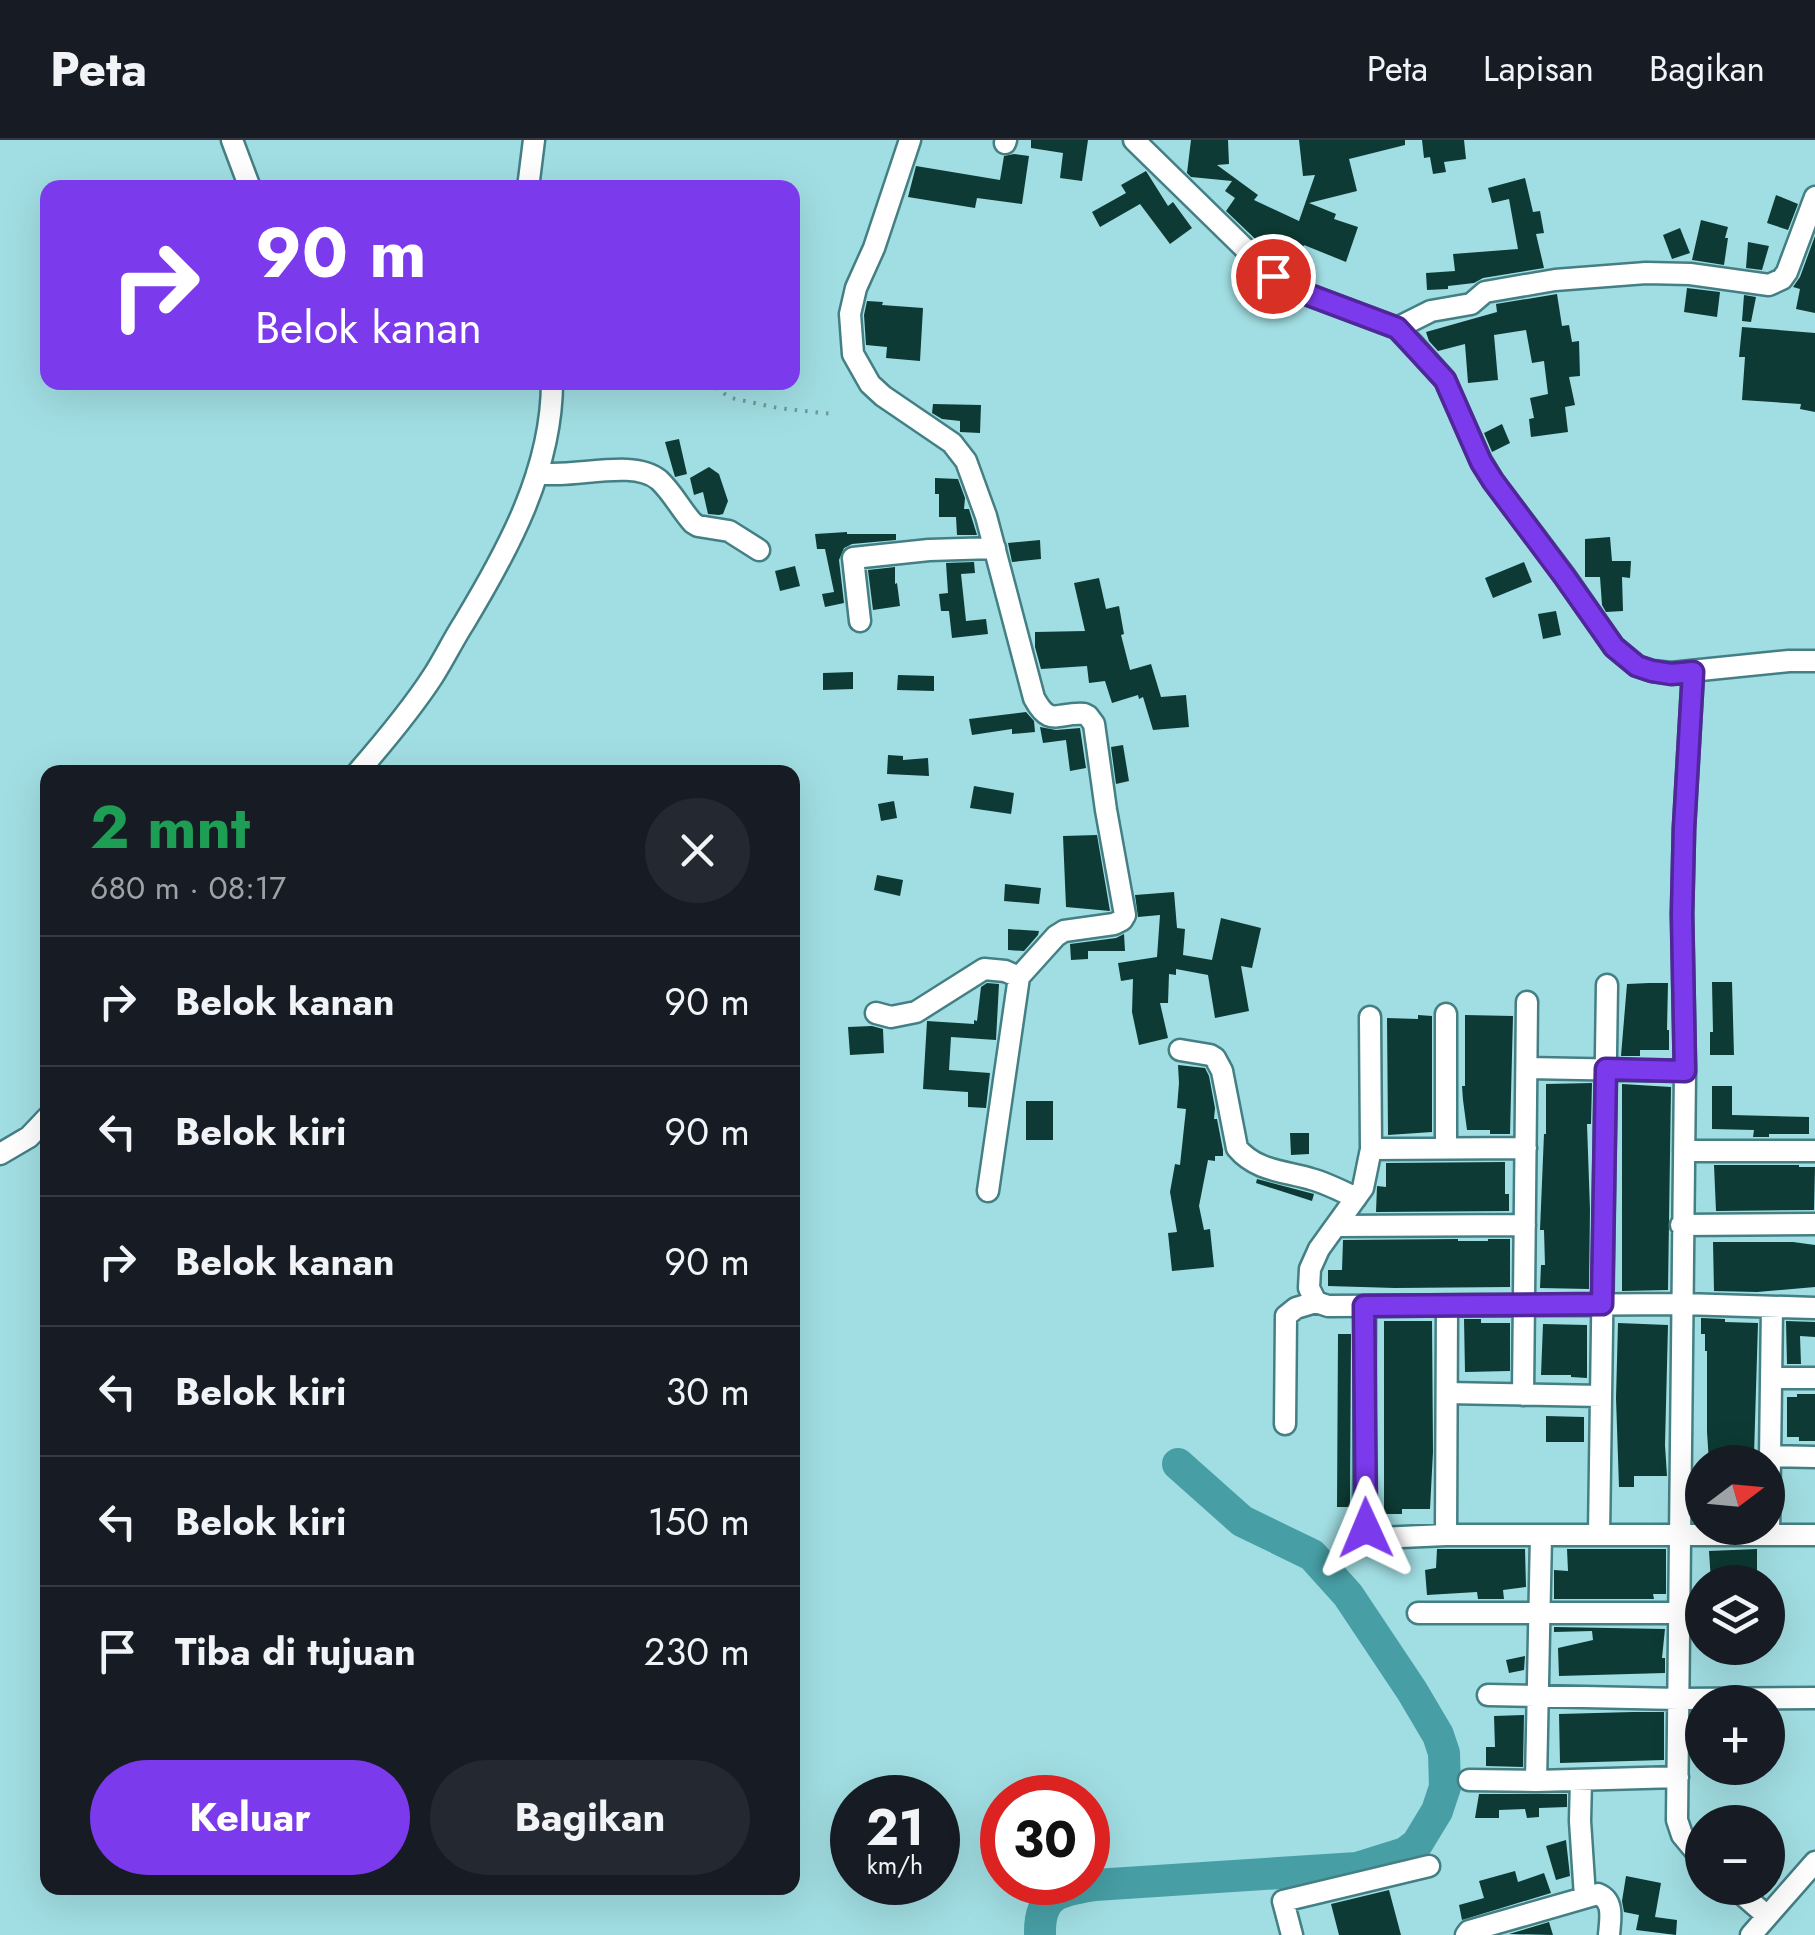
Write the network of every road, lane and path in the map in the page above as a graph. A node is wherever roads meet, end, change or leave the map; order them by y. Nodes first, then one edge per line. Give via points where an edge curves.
1 (232, 140) edge
2 (534, 140) edge
3 (910, 140) edge
4 (1134, 140) edge
5 (247, 180) edge
6 (529, 180) edge
7 (1815, 197) edge
8 (1397, 328) junction
9 (552, 390) edge
10 (718, 390) edge
11 (832, 414) dead end
12 (537, 472) junction
13 (995, 548) junction
14 (759, 550) dead end
15 (860, 621) dead end
16 (1815, 661) edge
17 (1693, 672) junction
18 (364, 765) edge
19 (1018, 977) junction
20 (1607, 985) dead end
21 (1527, 1002) dead end
22 (876, 1012) dead end
23 (1446, 1014) dead end
24 (1370, 1017) dead end
25 (1180, 1050) dead end
26 (1526, 1068) junction
27 (1606, 1069) junction
28 (1685, 1071) junction
29 (40, 1126) edge
30 (1371, 1148) junction
31 (1446, 1148) junction
32 (1526, 1148) junction
33 (1815, 1150) edge
34 (1684, 1151) junction
35 (0, 1154) edge
36 (988, 1191) dead end
37 (1356, 1198) junction
38 (1815, 1224) edge
39 (1525, 1225) junction
40 (1682, 1225) junction
41 (1336, 1226) junction
42 (1316, 1302) junction
43 (1602, 1304) junction
44 (1683, 1304) junction
45 (1364, 1306) junction
46 (1447, 1306) junction
47 (1524, 1306) junction
48 (1772, 1308) junction
49 (1815, 1308) edge
50 (1771, 1378) junction
51 (1815, 1378) edge
52 (1446, 1394) junction
53 (1524, 1395) junction
54 (1601, 1396) junction
55 (1286, 1424) dead end
56 (1770, 1445) edge
57 (1785, 1456) edge
58 (1815, 1457) edge
59 (1446, 1535) junction
60 (1541, 1535) junction
61 (1598, 1535) junction
62 (1681, 1535) junction
63 (1685, 1535) edge
64 (1785, 1535) edge
65 (1815, 1535) edge
66 (1540, 1612) junction
67 (1680, 1612) junction
68 (1418, 1613) dead end
69 (1488, 1694) dead end
70 (1538, 1696) junction
71 (1815, 1698) edge
72 (1679, 1699) junction
73 (1678, 1777) junction
74 (1469, 1780) dead end
75 (1581, 1780) junction
76 (1536, 1781) junction
77 (1685, 1839) edge
78 (1815, 1862) edge
79 (1429, 1866) dead end
80 (1585, 1898) junction
81 (1755, 1905) edge
82 (1766, 1915) junction
83 (1292, 1935) edge
84 (1466, 1935) edge
85 (1608, 1935) edge
86 (1751, 1935) edge

1 - 5 street
2 - 6 street
3 - 13 street via 856,288 853,354 882,396 952,443 966,461
4 - 8 street via 1273,276
7 - 8 street via 1787,272 1776,283 1646,273 1555,280 1485,292 1472,304 1431,311
8 - 17 street via 1445,380 1493,481 1614,647 1652,671
9 - 12 street
10 - 11 path via 778,408
12 - 14 street via 640,471 656,477 693,523 729,530
12 - 18 street via 490,582 432,678
13 - 15 street via 854,558
13 - 19 street via 1041,712 1084,714 1094,724 1125,915 1114,924 1064,931
16 - 17 street
17 - 28 street via 1682,914
19 - 22 street via 984,970 916,1012
19 - 36 street
20 - 27 street
21 - 26 street
23 - 31 street
24 - 30 street
25 - 37 street via 1210,1055 1220,1066 1244,1156
26 - 27 street
26 - 32 street
27 - 28 street
27 - 43 street
28 - 34 street
29 - 35 street
30 - 31 street
30 - 37 street
31 - 32 street
32 - 39 street
33 - 34 street
34 - 40 street
37 - 41 street
38 - 40 street
39 - 41 street
39 - 47 street
40 - 44 street
41 - 42 street via 1310,1268
42 - 45 street
42 - 55 street via 1286,1316
43 - 44 street
43 - 47 street
43 - 54 street
44 - 48 street
44 - 62 street
45 - 46 street
45 - 59 street via 1366,1528 1379,1538
46 - 47 street
46 - 52 street
47 - 53 street
48 - 49 street
48 - 50 street
50 - 51 street
50 - 56 street
52 - 53 street
52 - 59 street
53 - 54 street
54 - 61 street
57 - 58 street
59 - 60 street
60 - 61 street
60 - 66 street
61 - 62 street
62 - 63 street
62 - 67 street
64 - 65 street
66 - 67 street
66 - 68 street
66 - 70 street
67 - 72 street
69 - 70 street
70 - 72 street
70 - 76 street
71 - 72 street
72 - 73 street
73 - 75 street
73 - 77 street via 1677,1820
74 - 76 street
75 - 76 street
75 - 80 street
78 - 82 street
79 - 83 street via 1283,1901
80 - 84 street
80 - 85 street via 1598,1894 1607,1900
81 - 82 street
82 - 86 street

